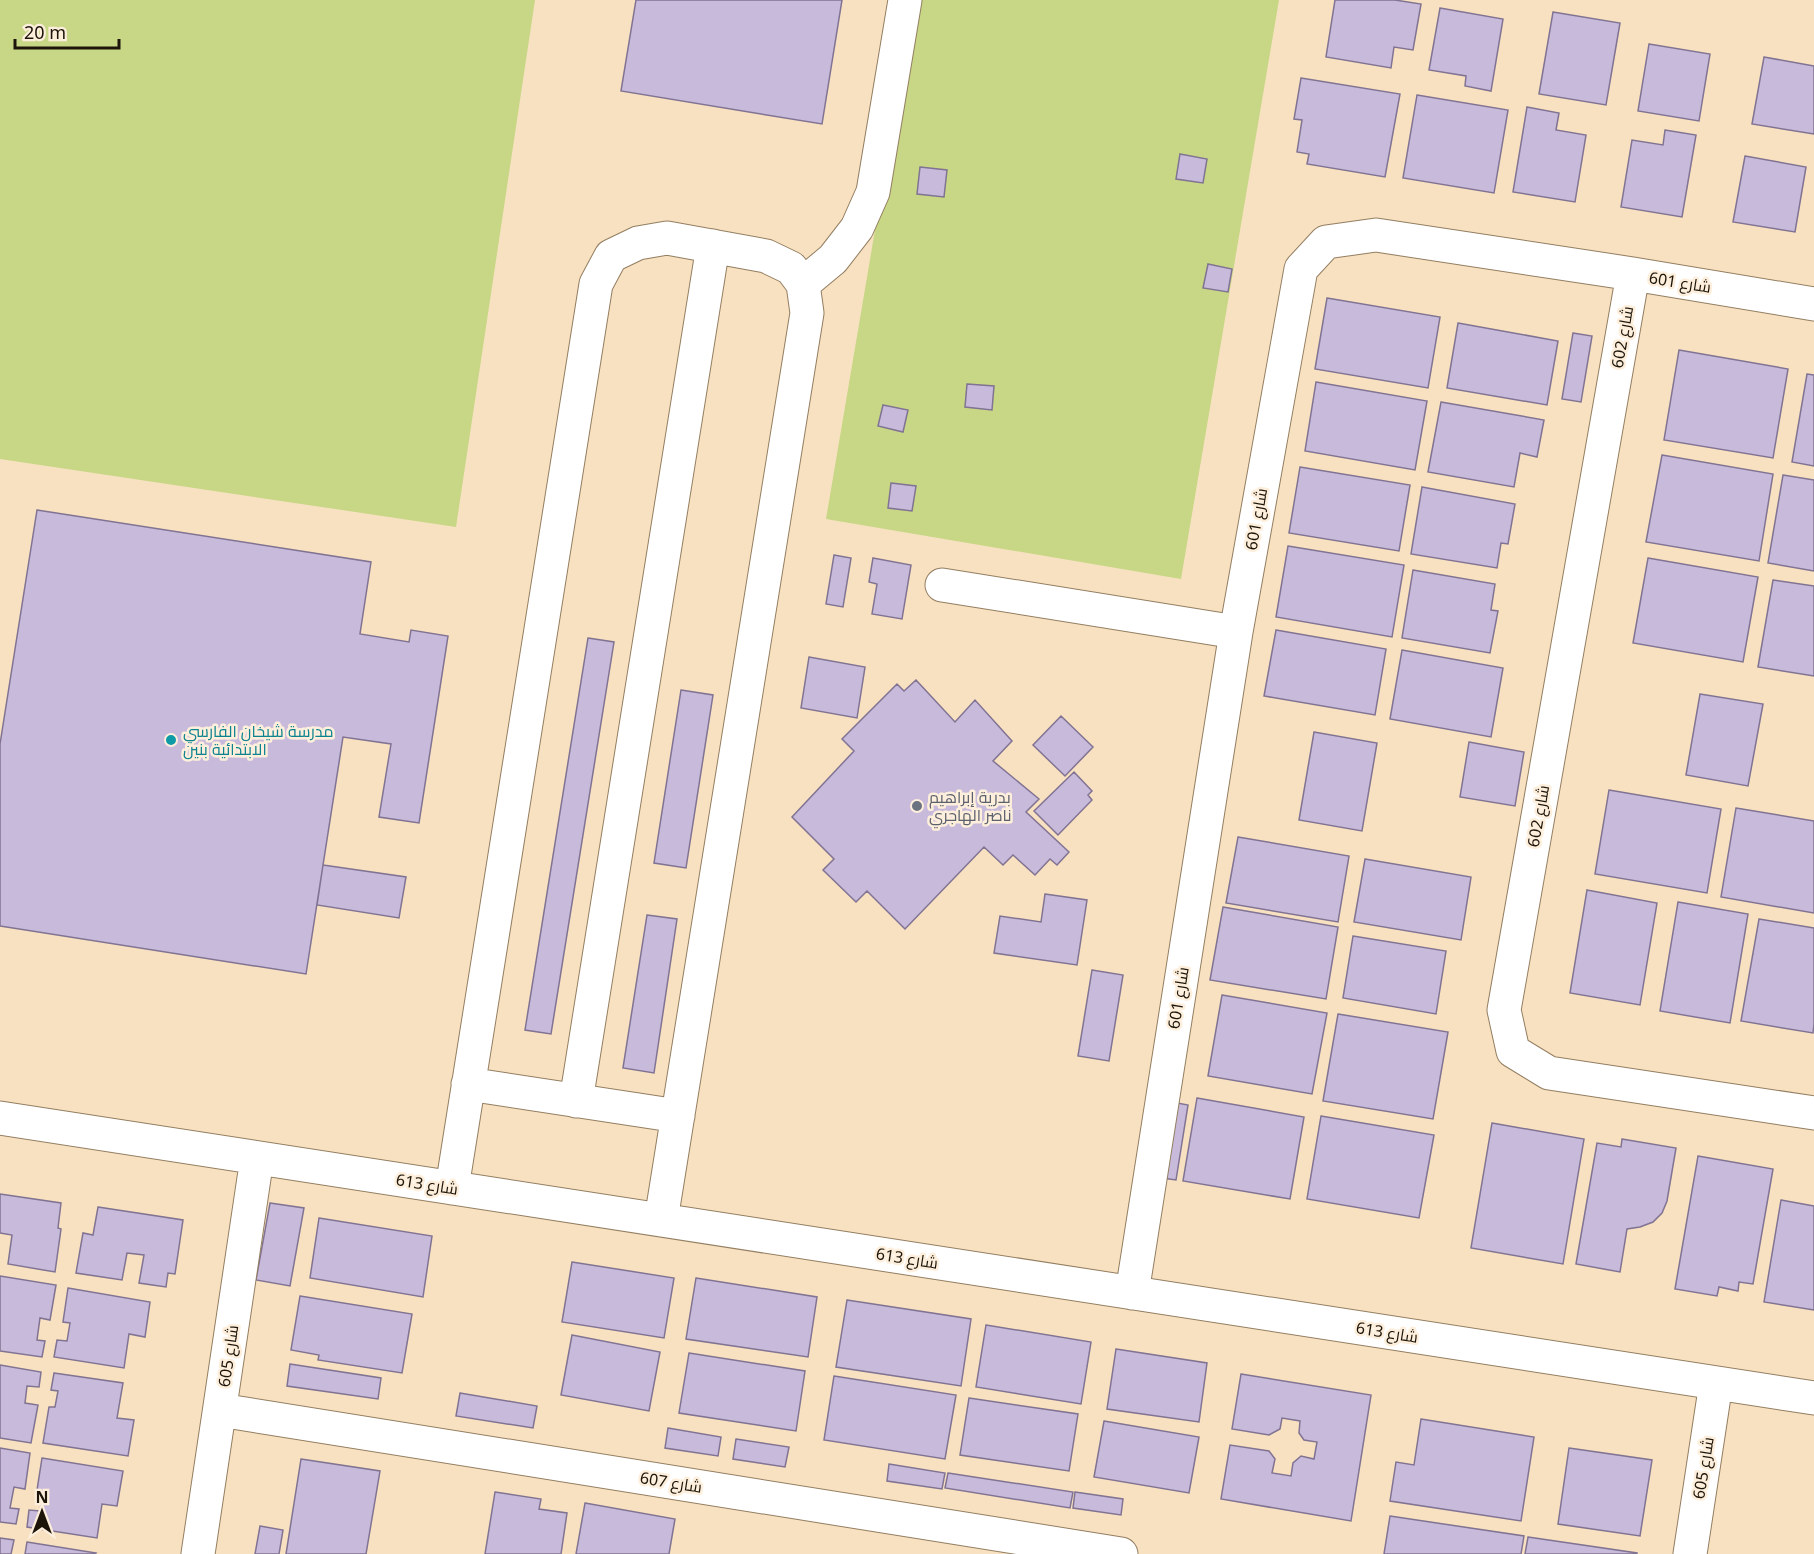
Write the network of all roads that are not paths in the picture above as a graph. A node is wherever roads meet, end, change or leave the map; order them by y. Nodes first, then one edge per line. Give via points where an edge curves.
1 (905, 0) edge
2 (713, 246) junction
3 (1633, 274) junction
4 (803, 284) junction
5 (1814, 304) edge
6 (942, 585) dead end
7 (1236, 632) junction
8 (468, 1084) junction
9 (576, 1101) junction
10 (1814, 1113) edge
11 (678, 1116) junction
12 (0, 1118) edge
13 (257, 1158) junction
14 (452, 1188) junction
15 (661, 1220) junction
16 (1132, 1293) junction
17 (1716, 1383) junction
18 (1814, 1398) edge
19 (220, 1410) junction
20 (198, 1554) edge
21 (1121, 1554) edge
22 (1690, 1554) edge

1 - 4 street via 873,192 857,228 833,260
2 - 4 street via 766,256 790,268
2 - 8 street via 667,238 638,243 611,256 596,284
2 - 9 street
3 - 5 street, شارع 601
3 - 7 street, شارع 601 via 1376,235 1326,242 1301,269
3 - 10 street, شارع 602 via 1504,1010 1513,1051 1549,1073
4 - 11 street via 807,313
6 - 7 street
7 - 16 street, شارع 601
8 - 9 street
8 - 14 street
9 - 11 street
11 - 15 street
12 - 13 street, شارع 613
13 - 14 street, شارع 613
13 - 19 street, شارع 605
14 - 15 street, شارع 613
15 - 16 street, شارع 613
16 - 17 street, شارع 613
17 - 18 street, شارع 613
17 - 22 street, شارع 605
19 - 20 street, شارع 605
19 - 21 street, شارع 607

